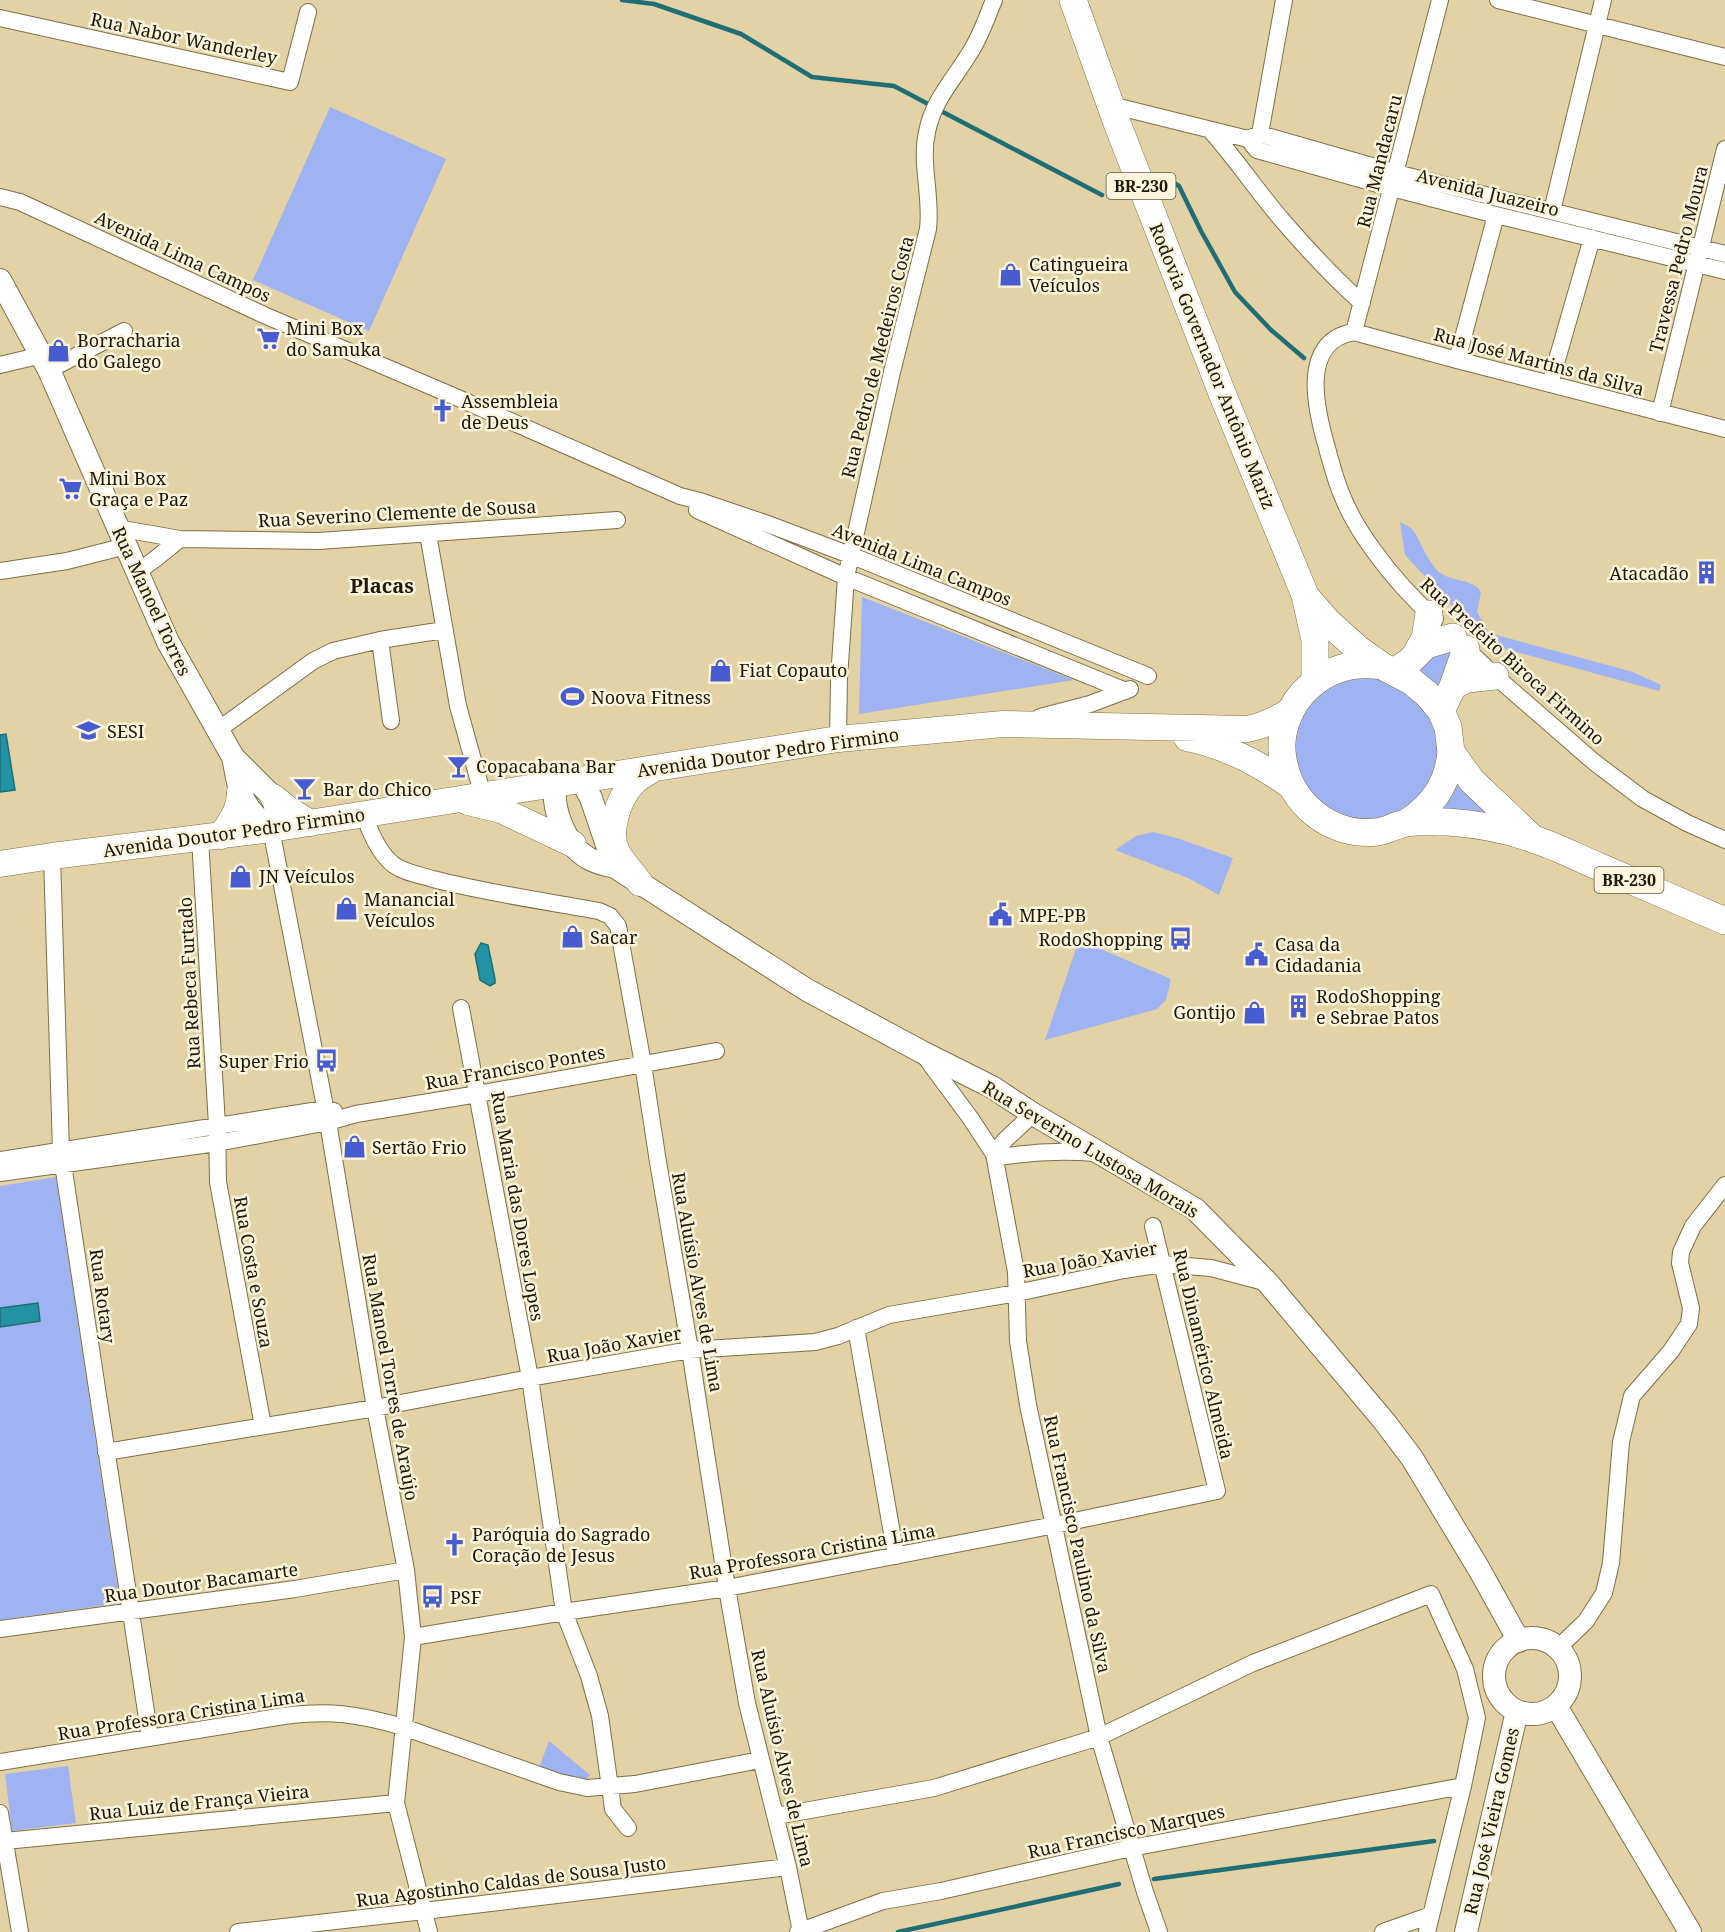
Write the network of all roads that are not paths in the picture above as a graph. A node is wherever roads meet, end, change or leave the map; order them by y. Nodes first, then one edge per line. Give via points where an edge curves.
1 (994, 0) edge
2 (1073, 0) edge
3 (1284, 0) edge
4 (1440, 0) edge
5 (1498, 0) edge
6 (1603, 0) edge
7 (308, 12) dead end
8 (0, 18) edge
9 (1598, 25) junction
10 (1725, 57) edge
11 (1111, 105) junction
12 (1210, 130) junction
13 (1254, 137) junction
14 (1725, 149) edge
15 (1394, 181) junction
16 (0, 197) edge
17 (1552, 211) junction
18 (1496, 215) junction
19 (1592, 238) junction
20 (1725, 254) edge
21 (1698, 256) junction
22 (1725, 271) edge
23 (0, 280) edge
24 (1362, 303) junction
25 (124, 331) dead end
26 (1349, 333) junction
27 (1457, 360) junction
28 (45, 363) junction
29 (0, 365) edge
30 (1550, 384) junction
31 (1660, 413) junction
32 (1725, 429) edge
33 (680, 496) junction
34 (616, 520) dead end
35 (428, 534) junction
36 (121, 537) junction
37 (180, 539) junction
38 (850, 555) junction
39 (0, 571) edge
40 (136, 572) junction
41 (846, 577) junction
42 (908, 579) junction
43 (1305, 595) junction
44 (901, 599) junction
45 (1429, 614) junction
46 (1002, 618) junction
47 (444, 630) junction
48 (994, 637) junction
49 (380, 640) junction
50 (1460, 643) junction
51 (1416, 654) junction
52 (1388, 668) junction
53 (1495, 676) junction
54 (1315, 681) junction
55 (1453, 686) junction
56 (1126, 691) junction
57 (1291, 710) junction
58 (1441, 711) junction
59 (391, 720) dead end
60 (1003, 724) junction
61 (1146, 728) junction
62 (218, 730) junction
63 (838, 739) junction
64 (1451, 752) junction
65 (233, 757) junction
66 (654, 768) junction
67 (581, 780) junction
68 (555, 783) junction
69 (1291, 786) junction
70 (240, 792) junction
71 (483, 796) junction
72 (273, 797) junction
73 (456, 800) junction
74 (364, 815) junction
75 (310, 823) junction
76 (1406, 823) junction
77 (271, 829) junction
78 (211, 837) junction
79 (1533, 838) junction
80 (1725, 840) edge
81 (573, 844) junction
82 (52, 856) junction
83 (0, 864) edge
84 (615, 867) junction
85 (640, 883) junction
86 (1725, 921) edge
87 (461, 1008) dead end
88 (716, 1051) dead end
89 (922, 1052) junction
90 (643, 1064) junction
91 (478, 1094) junction
92 (1034, 1114) junction
93 (326, 1116) junction
94 (217, 1125) junction
95 (217, 1143) junction
96 (1100, 1153) junction
97 (994, 1156) junction
98 (62, 1158) junction
99 (0, 1160) edge
100 (0, 1173) edge
101 (1725, 1185) edge
102 (1153, 1226) dead end
103 (1162, 1264) junction
104 (1268, 1283) junction
105 (1017, 1293) junction
106 (856, 1328) junction
107 (690, 1350) junction
108 (530, 1378) junction
109 (375, 1408) junction
110 (262, 1426) junction
111 (106, 1452) junction
112 (1217, 1491) joint
113 (1055, 1525) junction
114 (896, 1556) junction
115 (406, 1570) junction
116 (727, 1588) junction
117 (130, 1612) junction
118 (564, 1612) junction
119 (0, 1629) edge
120 (413, 1637) junction
121 (1519, 1641) junction
122 (1558, 1648) junction
123 (1556, 1706) junction
124 (1517, 1711) junction
125 (403, 1727) junction
126 (1099, 1737) junction
127 (150, 1738) junction
128 (760, 1760) junction
129 (0, 1762) edge
130 (610, 1786) junction
131 (1463, 1786) junction
132 (396, 1803) junction
133 (0, 1814) edge
134 (776, 1816) junction
135 (628, 1828) dead end
136 (5, 1841) junction
137 (1131, 1848) junction
138 (788, 1867) junction
139 (424, 1911) junction
140 (1429, 1924) edge
141 (20, 1932) edge
142 (238, 1932) edge
143 (429, 1932) edge
144 (800, 1932) edge
145 (1159, 1932) edge
146 (1383, 1932) edge
147 (1466, 1932) edge
148 (1690, 1932) edge

1 - 38 street, Rua Pedro de Medeiros Costa via 971,51 931,114 926,134 928,229
2 - 11 highway, Rodovia Governador Antônio Mariz / BR-230
3 - 13 street
4 - 15 street, Rua Mandacaru
5 - 9 street
6 - 9 street
7 - 8 street, Rua Nabor Wanderley via 290,82
9 - 10 street
9 - 17 street
11 - 12 street, Avenida Juazeiro
11 - 43 highway, Rodovia Governador Antônio Mariz / BR-230
12 - 13 street, Avenida Juazeiro
12 - 24 street via 1281,220
13 - 15 street, Avenida Juazeiro
14 - 21 street, Travessa Pedro Moura
15 - 17 street, Avenida Juazeiro
15 - 18 street, Avenida Juazeiro
15 - 24 street, Rua Mandacaru
16 - 33 street, Avenida Lima Campos via 20,202 264,315
17 - 21 street, Avenida Juazeiro
18 - 19 street, Avenida Juazeiro
18 - 27 street
19 - 21 street, Avenida Juazeiro
19 - 30 street
20 - 21 street, Avenida Juazeiro
21 - 22 street, Avenida Juazeiro
21 - 31 street, Travessa Pedro Moura
23 - 28 main road, Rua Manoel Torres
24 - 26 street, Rua Mandacaru
25 - 28 street
26 - 27 street, Rua José Martins da Silva
26 - 45 street, Rua Prefeito Biroca Firmino via 1325,349 1318,362 1315,381 1319,417 1329,458 1344,502 1373,550
27 - 30 street, Rua José Martins da Silva
28 - 29 street
28 - 36 main road, Rua Manoel Torres
30 - 31 street, Rua José Martins da Silva
31 - 32 street, Rua José Martins da Silva
33 - 38 street, Avenida Lima Campos
33 - 41 street, Avenida Lima Campos via 694,509
34 - 35 street, Rua Severino Clemente de Sousa
35 - 37 street, Rua Severino Clemente de Sousa via 319,541
35 - 47 street
36 - 37 street, Rua Severino Clemente de Sousa
36 - 39 street via 67,561
36 - 40 main road, Rua Manoel Torres
37 - 40 street
38 - 41 street, Rua Pedro de Medeiros Costa
38 - 42 street, Avenida Lima Campos
40 - 62 main road, Rua Manoel Torres via 168,642
41 - 44 street, Avenida Lima Campos
41 - 63 street, Rua Pedro de Medeiros Costa
42 - 44 street
42 - 46 street, Avenida Lima Campos
43 - 52 highway, Rodovia Governador Antônio Mariz / BR-230 via 1341,635
43 - 54 highway, Rodovia Governador Antônio Mariz / BR-230 via 1315,640
44 - 48 street, Avenida Lima Campos
45 - 50 street, Rua Prefeito Biroca Firmino
45 - 51 highway via 1425,638
46 - 48 street
46 - 56 street, Avenida Lima Campos via 1148,676
47 - 49 street
47 - 71 street via 458,706
48 - 56 street, Avenida Lima Campos
49 - 59 street
49 - 62 street via 333,651 313,661
50 - 51 highway via 1426,645
50 - 53 street, Rua Prefeito Biroca Firmino
50 - 55 highway
51 - 52 highway via 1409,662
52 - 54 highway, BR-230 via 1370,664 1346,666
52 - 58 highway, Rodovia Governador Antônio Mariz / BR-230 via 1411,681
53 - 55 highway via 1467,679
53 - 80 street, Rua Prefeito Biroca Firmino via 1643,799
54 - 57 highway, BR-230
55 - 58 highway
56 - 60 street via 1053,714
57 - 61 main road, Avenida Doutor Pedro Firmino via 1276,721 1247,729
57 - 69 highway, Rodovia Governador Antônio Mariz / BR-230 via 1282,748
58 - 64 highway, Rodovia Governador Antônio Mariz / BR-230 via 1448,727
60 - 61 main road, Avenida Doutor Pedro Firmino
60 - 63 main road, Avenida Doutor Pedro Firmino
61 - 69 main road, Avenida Doutor Pedro Firmino via 1229,751
62 - 65 main road, Rua Manoel Torres
63 - 66 main road, Avenida Doutor Pedro Firmino
64 - 76 highway, BR-230 via 1448,773 1439,792
64 - 79 highway, Rodovia Governador Antônio Mariz / BR-230 via 1472,780
65 - 70 main road, Rua Manoel Torres
65 - 72 main road, Rua Manoel Torres
66 - 67 main road, Avenida Doutor Pedro Firmino
66 - 85 main road via 633,782 615,820 614,844
67 - 68 main road, Avenida Doutor Pedro Firmino
67 - 84 main road
68 - 71 main road, Avenida Doutor Pedro Firmino
68 - 81 main road, Rua Severino Lustosa Morais via 558,820
69 - 76 highway, Rodovia Governador Antônio Mariz / BR-230 via 1320,819 1348,831 1378,832
70 - 77 main road, Rua Manoel Torres via 252,814
70 - 78 main road via 237,813
71 - 73 main road, Avenida Doutor Pedro Firmino
72 - 75 main road
72 - 77 main road via 276,811
73 - 74 main road, Avenida Doutor Pedro Firmino
73 - 81 main road via 501,810
74 - 75 main road, Avenida Doutor Pedro Firmino
74 - 90 street, Rua Aluísio Alves de Lima via 383,852 393,865 406,871 455,885 610,916 618,926
75 - 77 main road, Avenida Doutor Pedro Firmino
76 - 79 highway, Rodovia Governador Antônio Mariz / BR-230 via 1449,822
77 - 78 main road, Avenida Doutor Pedro Firmino
77 - 93 street, Rua Manoel Torres de Araújo
78 - 82 main road, Avenida Doutor Pedro Firmino
78 - 94 street, Rua Rebeca Furtado
79 - 86 highway, Rodovia Governador Antônio Mariz / BR-230
81 - 84 main road, Rua Severino Lustosa Morais via 585,857
82 - 83 main road, Avenida Doutor Pedro Firmino
82 - 98 street, Rua Rotary
84 - 85 main road, Rua Severino Lustosa Morais
85 - 89 main road, Rua Severino Lustosa Morais via 807,990
87 - 91 street, Rua Maria das Dores Lopes
88 - 90 street, Rua Francisco Pontes
89 - 92 main road, Rua Severino Lustosa Morais via 992,1087
89 - 97 street, Rua Francisco Paulino da Silva
90 - 91 street, Rua Francisco Pontes
90 - 107 street, Rua Aluísio Alves de Lima
91 - 93 street, Rua Francisco Pontes
91 - 108 street, Rua Maria das Dores Lopes
92 - 96 main road, Rua Severino Lustosa Morais
92 - 97 street via 1005,1140
93 - 94 street, Rua Francisco Pontes
93 - 95 street, Rua Francisco Pontes
93 - 109 street, Rua Manoel Torres de Araújo
94 - 95 street, Rua Costa e Souza
94 - 98 street, Rua Francisco Pontes
95 - 98 street, Rua Francisco Pontes
95 - 110 street, Rua Costa e Souza via 218,1182
96 - 97 street via 1067,1150
96 - 104 main road, Rua Severino Lustosa Morais via 1195,1209
97 - 105 street, Rua Francisco Paulino da Silva
98 - 99 street, Rua Francisco Pontes
98 - 100 street, Rua Francisco Pontes
98 - 111 street, Rua Rotary
101 - 122 street via 1693,1226 1681,1252 1691,1308 1689,1324 1671,1352 1632,1396 1621,1442 1611,1563 1604,1593 1586,1621
102 - 103 street, Rua Dinamérico Almeida
103 - 104 street, Rua João Xavier via 1211,1268
103 - 105 street, Rua João Xavier
103 - 112 street, Rua Dinamérico Almeida
104 - 121 main road, Rua Severino Lustosa Morais via 1412,1458
105 - 106 street, Rua João Xavier via 889,1315
105 - 113 street, Rua Francisco Paulino da Silva via 1023,1382
106 - 107 street, Rua João Xavier via 815,1342
106 - 114 street
107 - 108 street, Rua João Xavier
107 - 116 street, Rua Aluísio Alves de Lima
108 - 109 street, Rua João Xavier
108 - 118 street, Rua Maria das Dores Lopes
109 - 110 street, Rua João Xavier
109 - 115 street, Rua Manoel Torres de Araújo
110 - 111 street, Rua João Xavier
111 - 117 street, Rua Rotary
112 - 113 street, Rua Professora Cristina Lima
113 - 114 street, Rua Professora Cristina Lima
113 - 126 street, Rua Francisco Paulino da Silva
114 - 116 street, Rua Professora Cristina Lima
115 - 117 street, Rua Doutor Bacamarte
115 - 120 street, Rua Manoel Torres de Araújo
116 - 118 street, Rua Professora Cristina Lima
116 - 128 street, Rua Aluísio Alves de Lima
117 - 119 street, Rua Doutor Bacamarte
117 - 127 street, Rua Rotary
118 - 120 street, Rua Professora Cristina Lima
118 - 130 street, Rua Maria das Dores Lopes via 600,1716
120 - 125 street, Rua Manoel Torres de Araújo
121 - 122 main road via 1539,1639
121 - 124 main road via 1497,1660 1494,1680 1508,1706
122 - 123 main road via 1569,1667 1570,1678
123 - 124 main road via 1537,1714
123 - 148 main road
124 - 147 main road, Rua José Vieira Gomes
125 - 127 street, Rua Professora Cristina Lima via 345,1714 310,1712
125 - 130 street, Rua Professora Cristina Lima via 559,1782 587,1788
125 - 132 street, Rua Manoel Torres de Araújo
126 - 131 street via 1253,1663 1431,1594 1465,1669 1477,1718
126 - 134 street via 934,1788
126 - 137 street, Rua Francisco Paulino da Silva
127 - 129 street, Rua Professora Cristina Lima
128 - 130 street, Rua Professora Cristina Lima
128 - 134 street, Rua Aluísio Alves de Lima
130 - 135 street, Rua Maria das Dores Lopes via 614,1809
131 - 137 street, Rua Francisco Marques
131 - 140 street
132 - 136 street, Rua Luiz de França Vieira
132 - 139 street, Rua Manoel Torres de Araújo
133 - 136 street
134 - 138 street, Rua Aluísio Alves de Lima
136 - 141 street
137 - 144 street, Rua Francisco Marques via 883,1901
137 - 145 street, Rua Francisco Paulino da Silva
138 - 139 street, Rua Agostinho Caldas de Sousa Justo
138 - 144 street, Rua Aluísio Alves de Lima
139 - 142 street, Rua Agostinho Caldas de Sousa Justo
139 - 143 street, Rua Manoel Torres de Araújo
140 - 146 street

